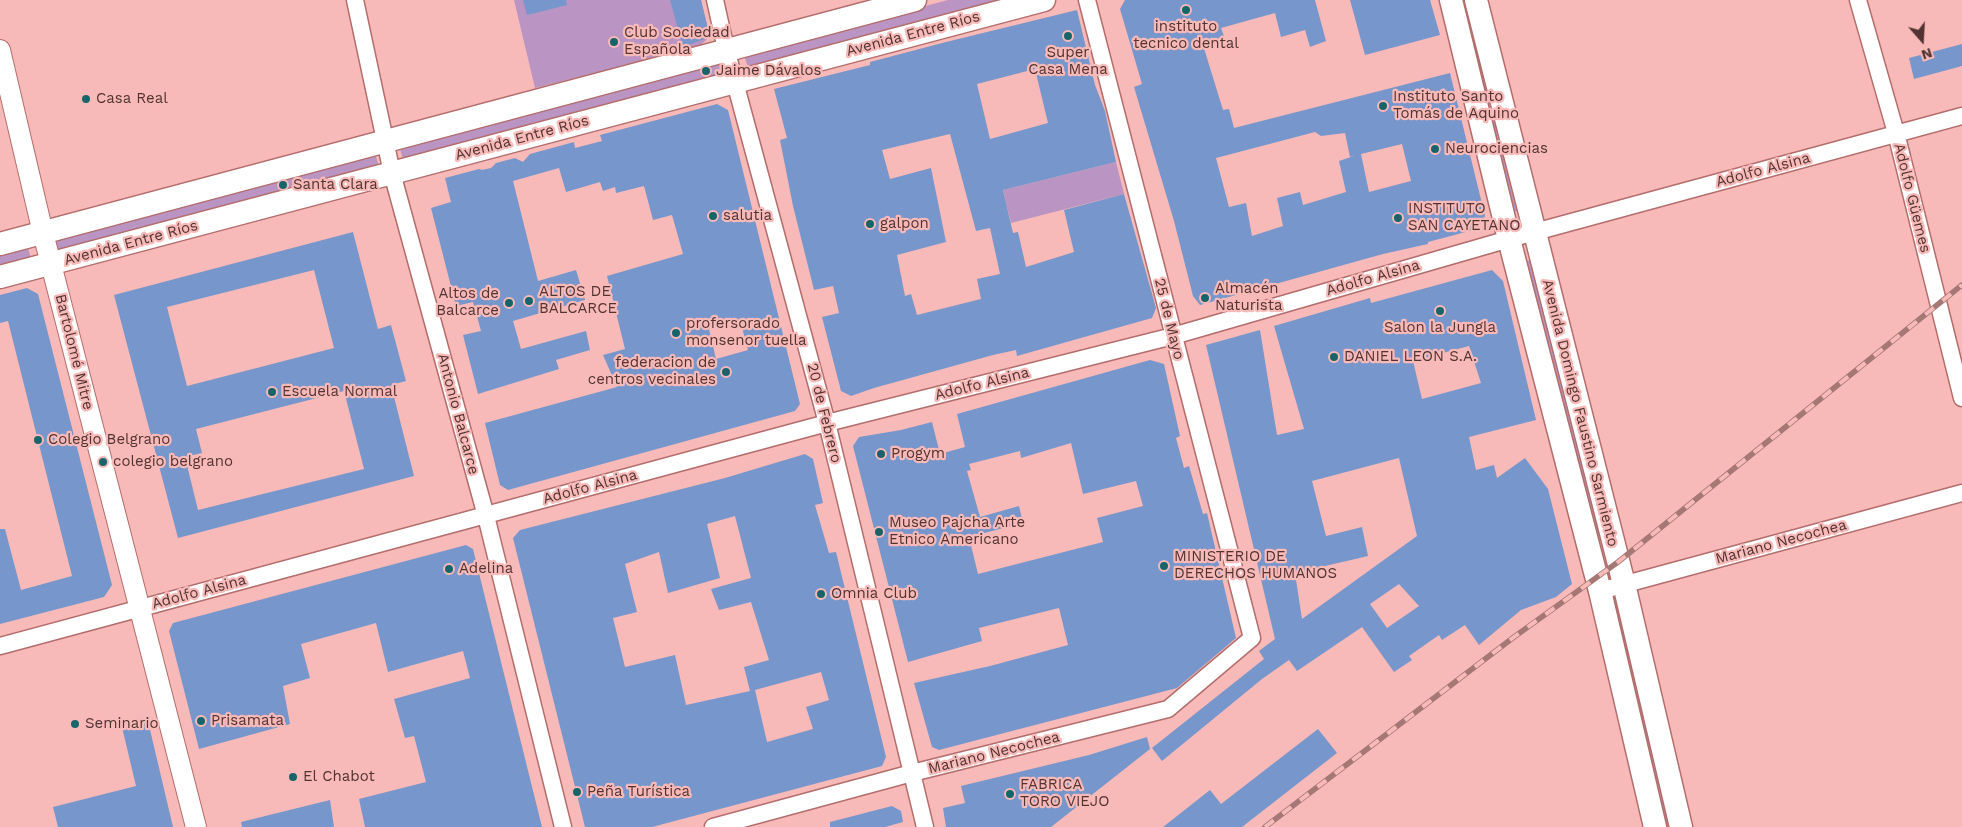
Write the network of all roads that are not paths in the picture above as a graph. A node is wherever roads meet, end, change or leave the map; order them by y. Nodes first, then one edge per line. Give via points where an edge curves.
1 (355, 0) edge
2 (716, 0) edge
3 (915, 0) edge
4 (1044, 0) edge
5 (1087, 0) edge
6 (1451, 0) edge
7 (1476, 0) edge
8 (1858, 0) edge
9 (726, 49) junction
10 (0, 50) edge
11 (735, 81) junction
12 (1962, 116) edge
13 (1896, 134) junction
14 (386, 142) junction
15 (392, 173) junction
16 (1534, 232) junction
17 (43, 233) junction
18 (1509, 239) junction
19 (0, 244) edge
20 (51, 264) junction
21 (0, 277) edge
22 (1173, 336) junction
23 (1959, 367) edge
24 (1962, 398) edge
25 (827, 423) junction
26 (1962, 493) edge
27 (486, 516) junction
28 (1624, 584) junction
29 (1600, 591) junction
30 (140, 608) junction
31 (1252, 638) joint
32 (0, 646) edge
33 (912, 773) junction
34 (196, 827) edge
35 (563, 827) edge
36 (713, 827) edge
37 (925, 827) edge
38 (1655, 827) edge
39 (1681, 827) edge

1 - 14 street, Antonio Balcarce
2 - 9 street, 20 de Febrero
3 - 9 main road
4 - 11 main road, Avenida Entre Ríos
5 - 22 street, 25 de Mayo
6 - 18 main road, Avenida Domingo Faustino Sarmiento
7 - 16 main road, Avenida Domingo Faustino Sarmiento
8 - 13 street, Adolfo Güemes
9 - 11 street, 20 de Febrero
9 - 14 main road
10 - 17 street, Bartolomé Mitre
11 - 15 main road, Avenida Entre Ríos
11 - 25 street, 20 de Febrero
12 - 13 street, Adolfo Alsina
13 - 16 street, Adolfo Alsina
13 - 23 street, Adolfo Güemes
14 - 15 street, Antonio Balcarce
14 - 17 main road
15 - 20 main road, Avenida Entre Ríos
15 - 27 street, Antonio Balcarce
16 - 18 street, Adolfo Alsina
16 - 28 main road, Avenida Domingo Faustino Sarmiento
17 - 19 main road
17 - 20 street, Bartolomé Mitre
18 - 22 street, Adolfo Alsina
18 - 29 main road, Avenida Domingo Faustino Sarmiento
20 - 21 main road, Avenida Entre Ríos
20 - 30 street, Bartolomé Mitre
22 - 25 street, Adolfo Alsina
22 - 31 street, 25 de Mayo
23 - 24 street, Adolfo Güemes
25 - 27 street, Adolfo Alsina
25 - 33 street, 20 de Febrero
26 - 28 street, Mariano Necochea
27 - 30 street, Adolfo Alsina
27 - 35 street, Antonio Balcarce
28 - 29 street, Mariano Necochea
28 - 39 main road, Avenida Domingo Faustino Sarmiento
29 - 38 main road, Avenida Domingo Faustino Sarmiento
30 - 32 street, Adolfo Alsina
30 - 34 street, Bartolomé Mitre
31 - 33 street, Mariano Necochea via 1168,709
33 - 36 street, Mariano Necochea
33 - 37 street, 20 de Febrero

